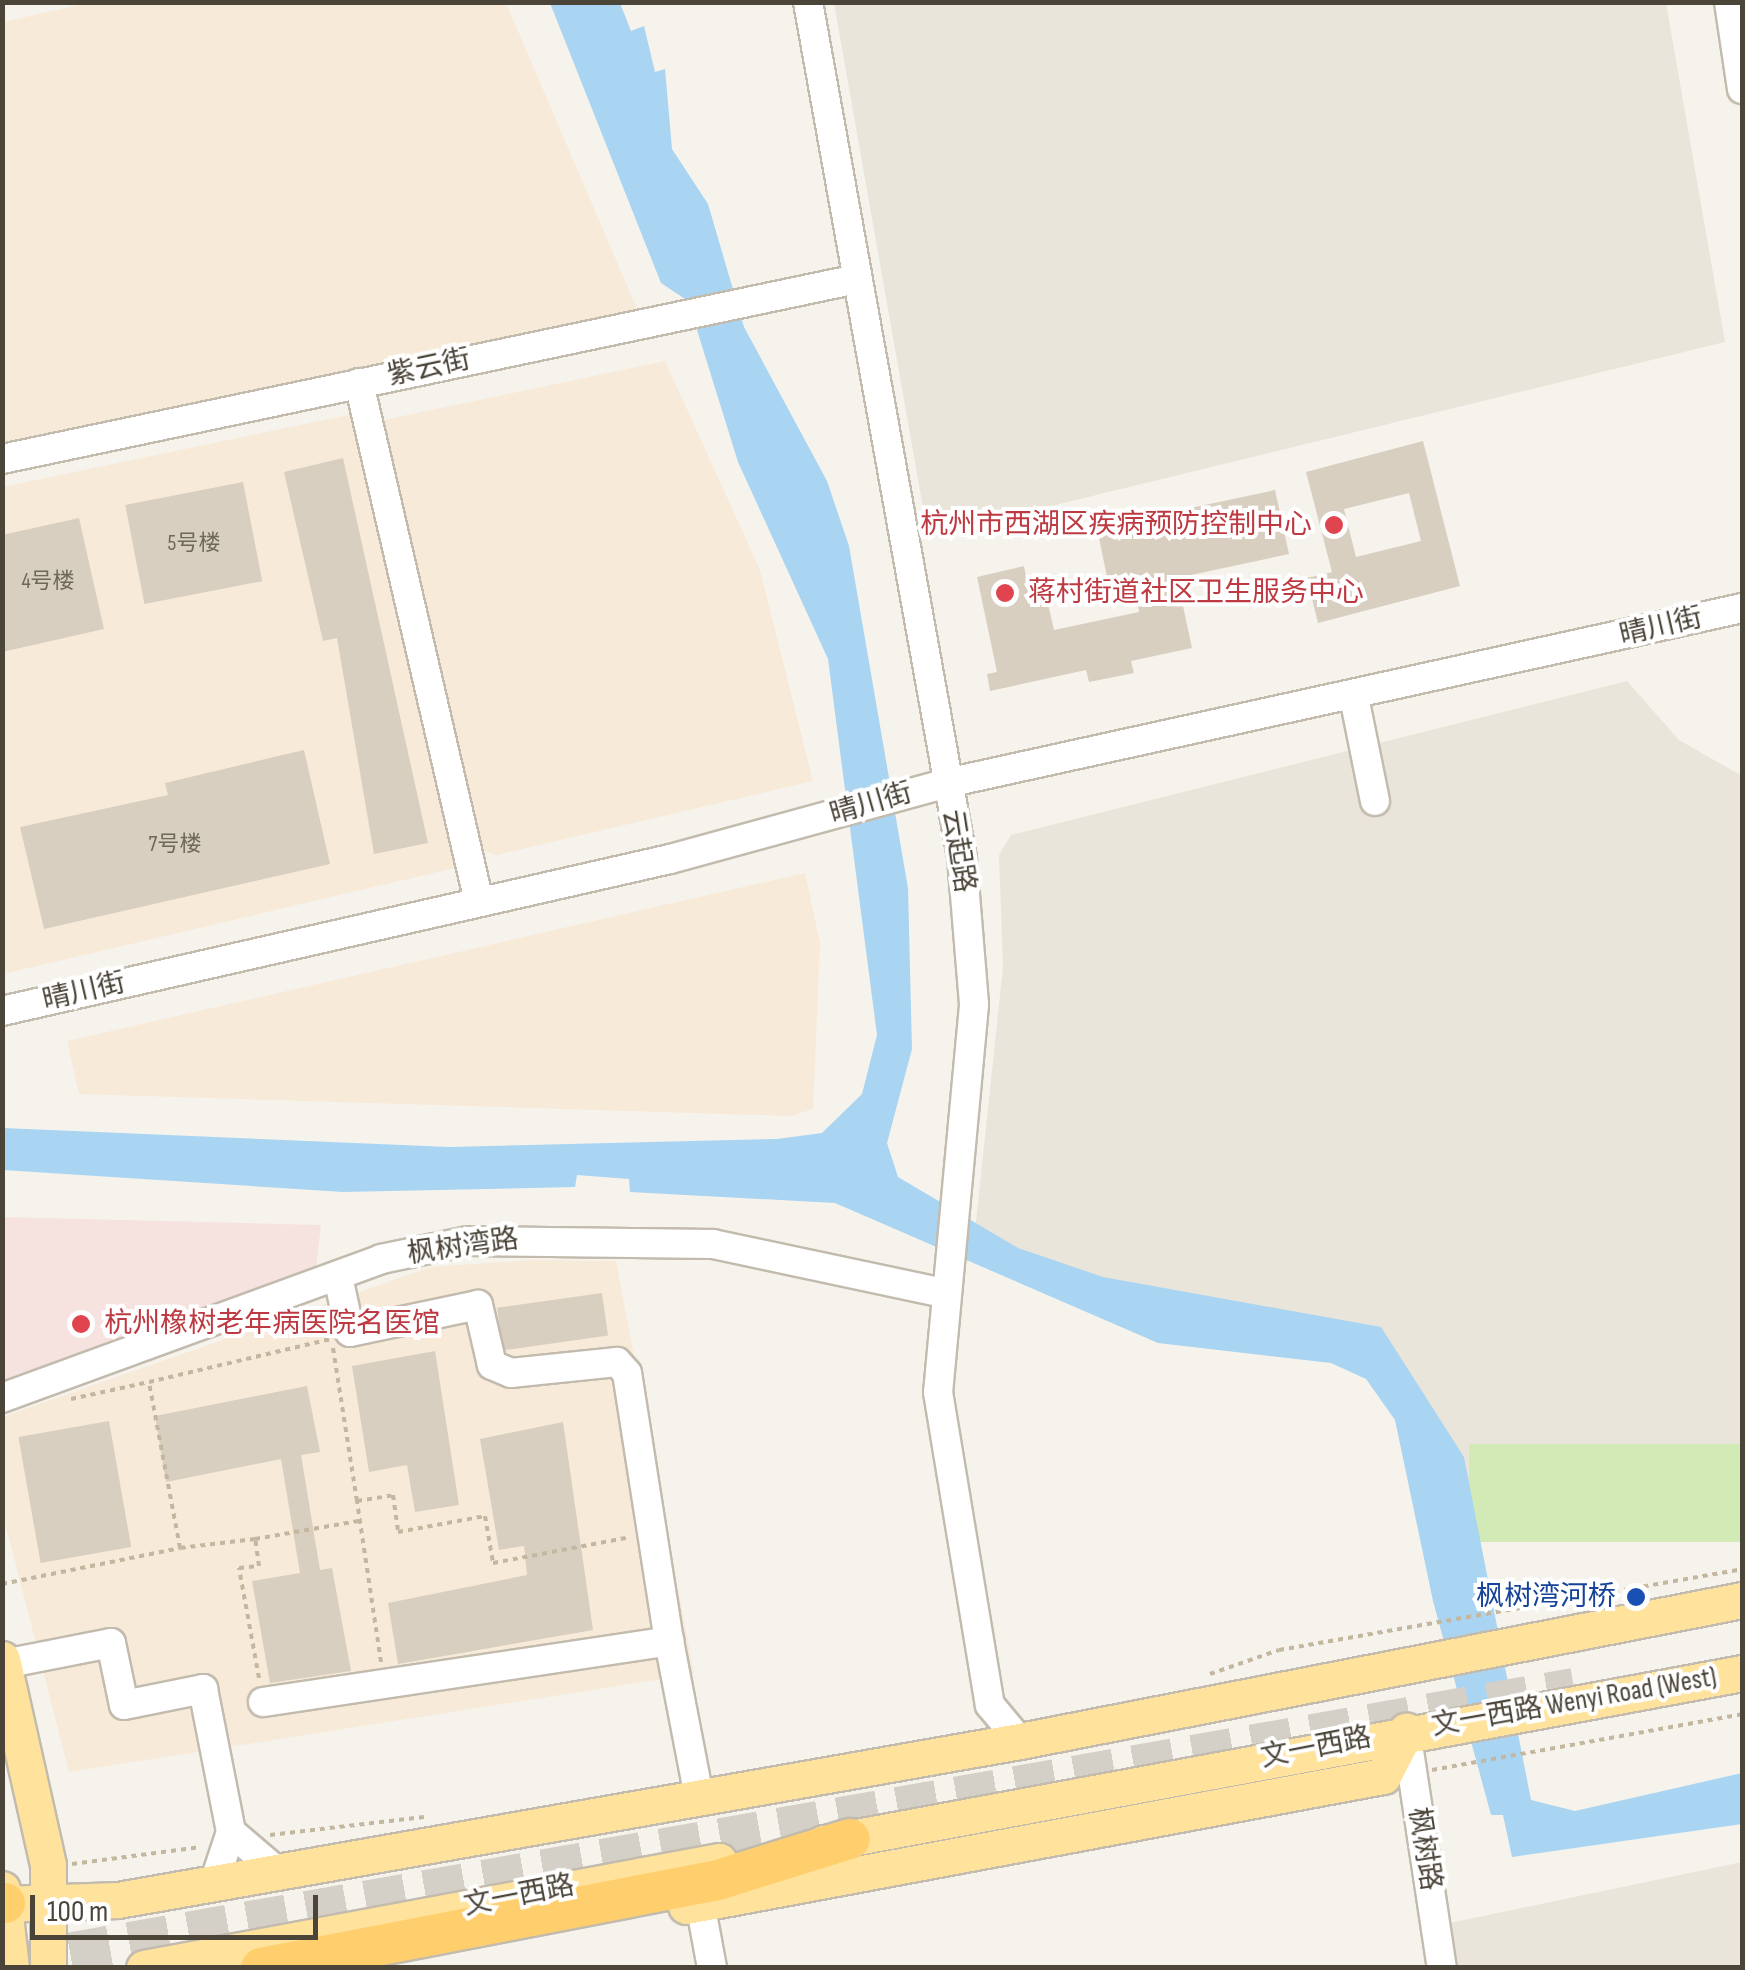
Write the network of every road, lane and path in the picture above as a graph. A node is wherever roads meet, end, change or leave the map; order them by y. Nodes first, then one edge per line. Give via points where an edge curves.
1 (808, 2) edge
2 (1728, 2) edge
3 (1742, 89) edge
4 (857, 279) junction
5 (359, 383) junction
6 (2, 459) edge
7 (1742, 608) edge
8 (1354, 697) junction
9 (947, 783) junction
10 (1375, 802) dead end
11 (479, 902) junction
12 (2, 1011) edge
13 (338, 1277) junction
14 (944, 1294) junction
15 (149, 1382) junction
16 (2, 1398) edge
17 (58, 1402) dead end
18 (357, 1501) junction
19 (360, 1521) junction
20 (649, 1534) junction
21 (255, 1539) junction
22 (180, 1548) junction
23 (1742, 1569) edge
24 (2, 1584) edge
25 (1742, 1600) edge
26 (1509, 1627) junction
27 (669, 1641) junction
28 (1427, 1642) junction
29 (3, 1662) edge
30 (1742, 1673) edge
31 (383, 1682) junction
32 (263, 1702) joint
33 (990, 1706) junction
34 (1742, 1714) edge
35 (1406, 1730) junction
36 (1020, 1741) junction
37 (970, 1750) junction
38 (1459, 1765) dead end
39 (1105, 1789) junction
40 (699, 1797) junction
41 (231, 1832) junction
42 (850, 1839) junction
43 (949, 1856) junction
44 (278, 1872) junction
45 (214, 1883) junction
46 (9, 1899) edge
47 (700, 1903) junction
48 (12, 1968) edge
49 (48, 1968) edge
50 (144, 1968) edge
51 (261, 1968) edge
52 (351, 1968) edge
53 (712, 1968) edge
54 (1442, 1968) edge

1 - 4 street, 云起路
2 - 3 street
4 - 5 street, 紫云街
4 - 9 street, 云起路
5 - 6 street, 紫云街
5 - 11 street
7 - 8 street, 晴川街
8 - 9 street, 晴川街
8 - 10 street
9 - 11 street, 晴川街
9 - 14 street, 云起路 via 974,1005
11 - 12 street, 晴川街
13 - 14 street, 枫树湾路 via 468,1241 564,1236 714,1244
13 - 16 street, 枫树湾路
13 - 20 street via 350,1332 478,1305 492,1365 511,1372 617,1362 628,1374
14 - 33 street, 云起路 via 947,1470
15 - 17 path
15 - 18 path via 331,1339
15 - 22 path
18 - 19 path
18 - 20 path via 393,1496 398,1532 484,1516 493,1563
19 - 21 path
19 - 31 path
20 - 27 street
21 - 22 path
21 - 32 path via 260,1566 239,1568
22 - 24 path
23 - 26 path
25 - 26 main road
26 - 28 main road
26 - 28 path
27 - 31 street
27 - 40 street
28 - 36 main road
29 - 41 street via 112,1643 124,1705 203,1690
29 - 46 main road via 48,1865
30 - 35 main road, 文一西路 Wenyi Road (West)
31 - 32 street
33 - 36 street
33 - 37 street
34 - 38 path
35 - 39 main road, 文一西路
35 - 43 main road, 文一西路 via 1382,1776
35 - 54 street, 枫树路
36 - 37 main road
37 - 40 main road
39 - 42 main road, 文一西路
39 - 43 main road
40 - 44 main road
41 - 44 street
41 - 45 street
42 - 50 main road, 文一西路
42 - 51 highway via 718,1880
43 - 47 main road, 文一西路
44 - 45 main road
45 - 46 main road via 118,1900
46 - 48 main road
46 - 49 main road
47 - 52 main road, 文一西路
47 - 53 street

